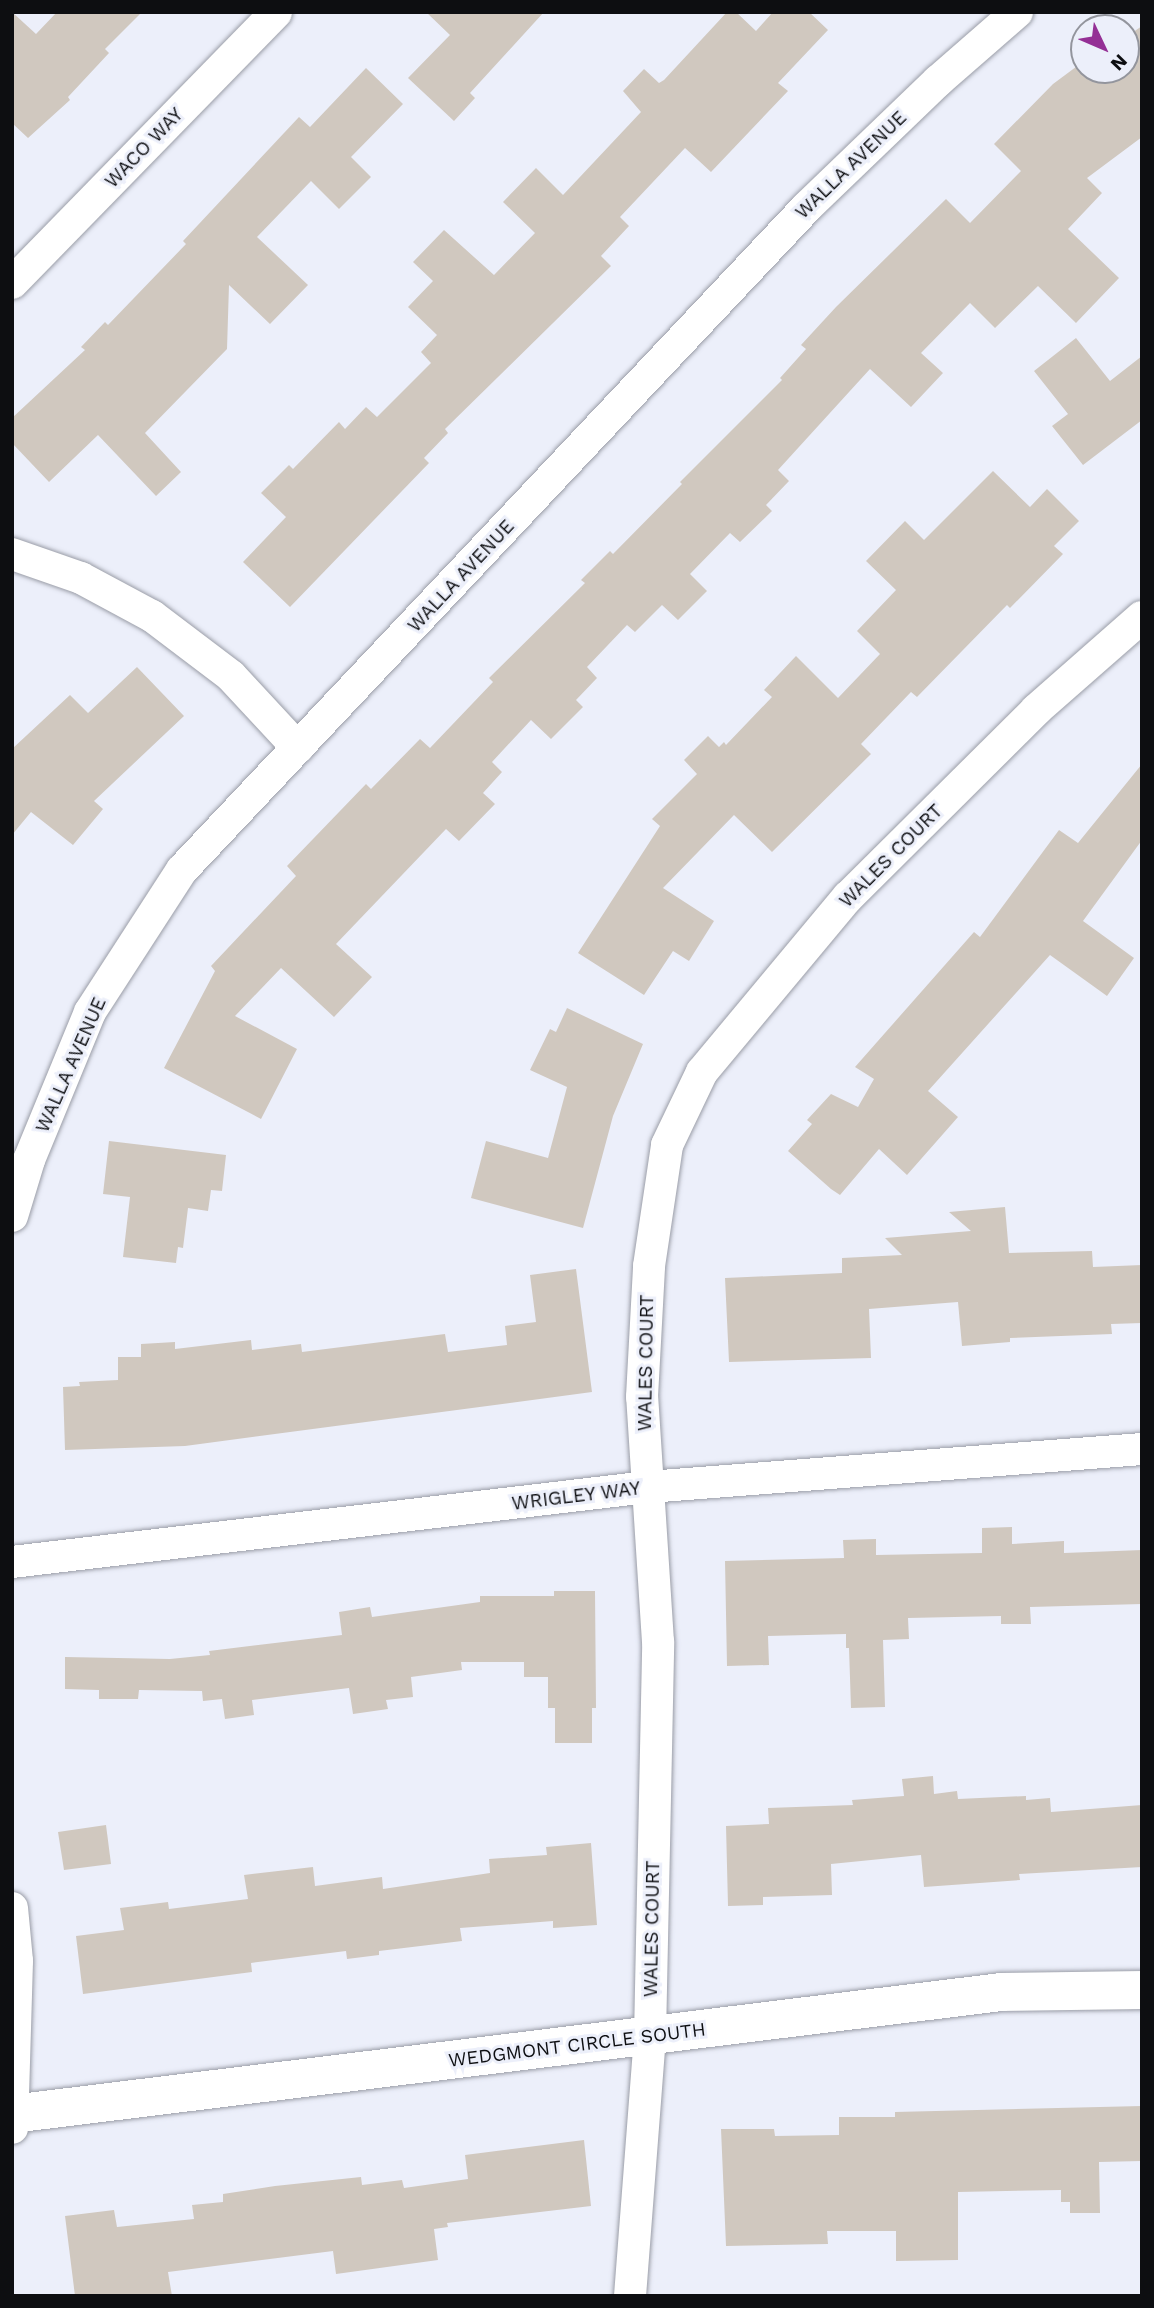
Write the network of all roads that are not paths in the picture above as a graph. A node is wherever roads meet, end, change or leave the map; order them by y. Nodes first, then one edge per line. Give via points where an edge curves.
1 (276, 12) edge
2 (1017, 12) edge
3 (12, 283) edge
4 (12, 554) edge
5 (1142, 617) edge
6 (298, 748) junction
7 (12, 1216) edge
8 (1142, 1449) edge
9 (648, 1487) junction
10 (12, 1562) edge
11 (12, 1908) edge
12 (1142, 1990) edge
13 (650, 2036) junction
14 (13, 2119) edge
15 (630, 2296) edge

1 - 3 street, WACO WAY
2 - 6 street, WALLA AVENUE via 938,80 807,207
4 - 6 street via 81,578 152,616 230,676
5 - 9 street, WALES COURT via 1036,710 848,897 702,1072 667,1145 649,1266 642,1397
6 - 7 street, WALLA AVENUE via 182,870 90,1012 29,1160
8 - 9 street, WRIGLEY WAY
9 - 10 street, WRIGLEY WAY
9 - 13 street, WALES COURT via 658,1642
11 - 14 street via 17,1961
12 - 13 street, WEDGMONT CIRCLE SOUTH via 1001,1992
13 - 14 street, WEDGMONT CIRCLE SOUTH
13 - 15 street, WALES COURT

